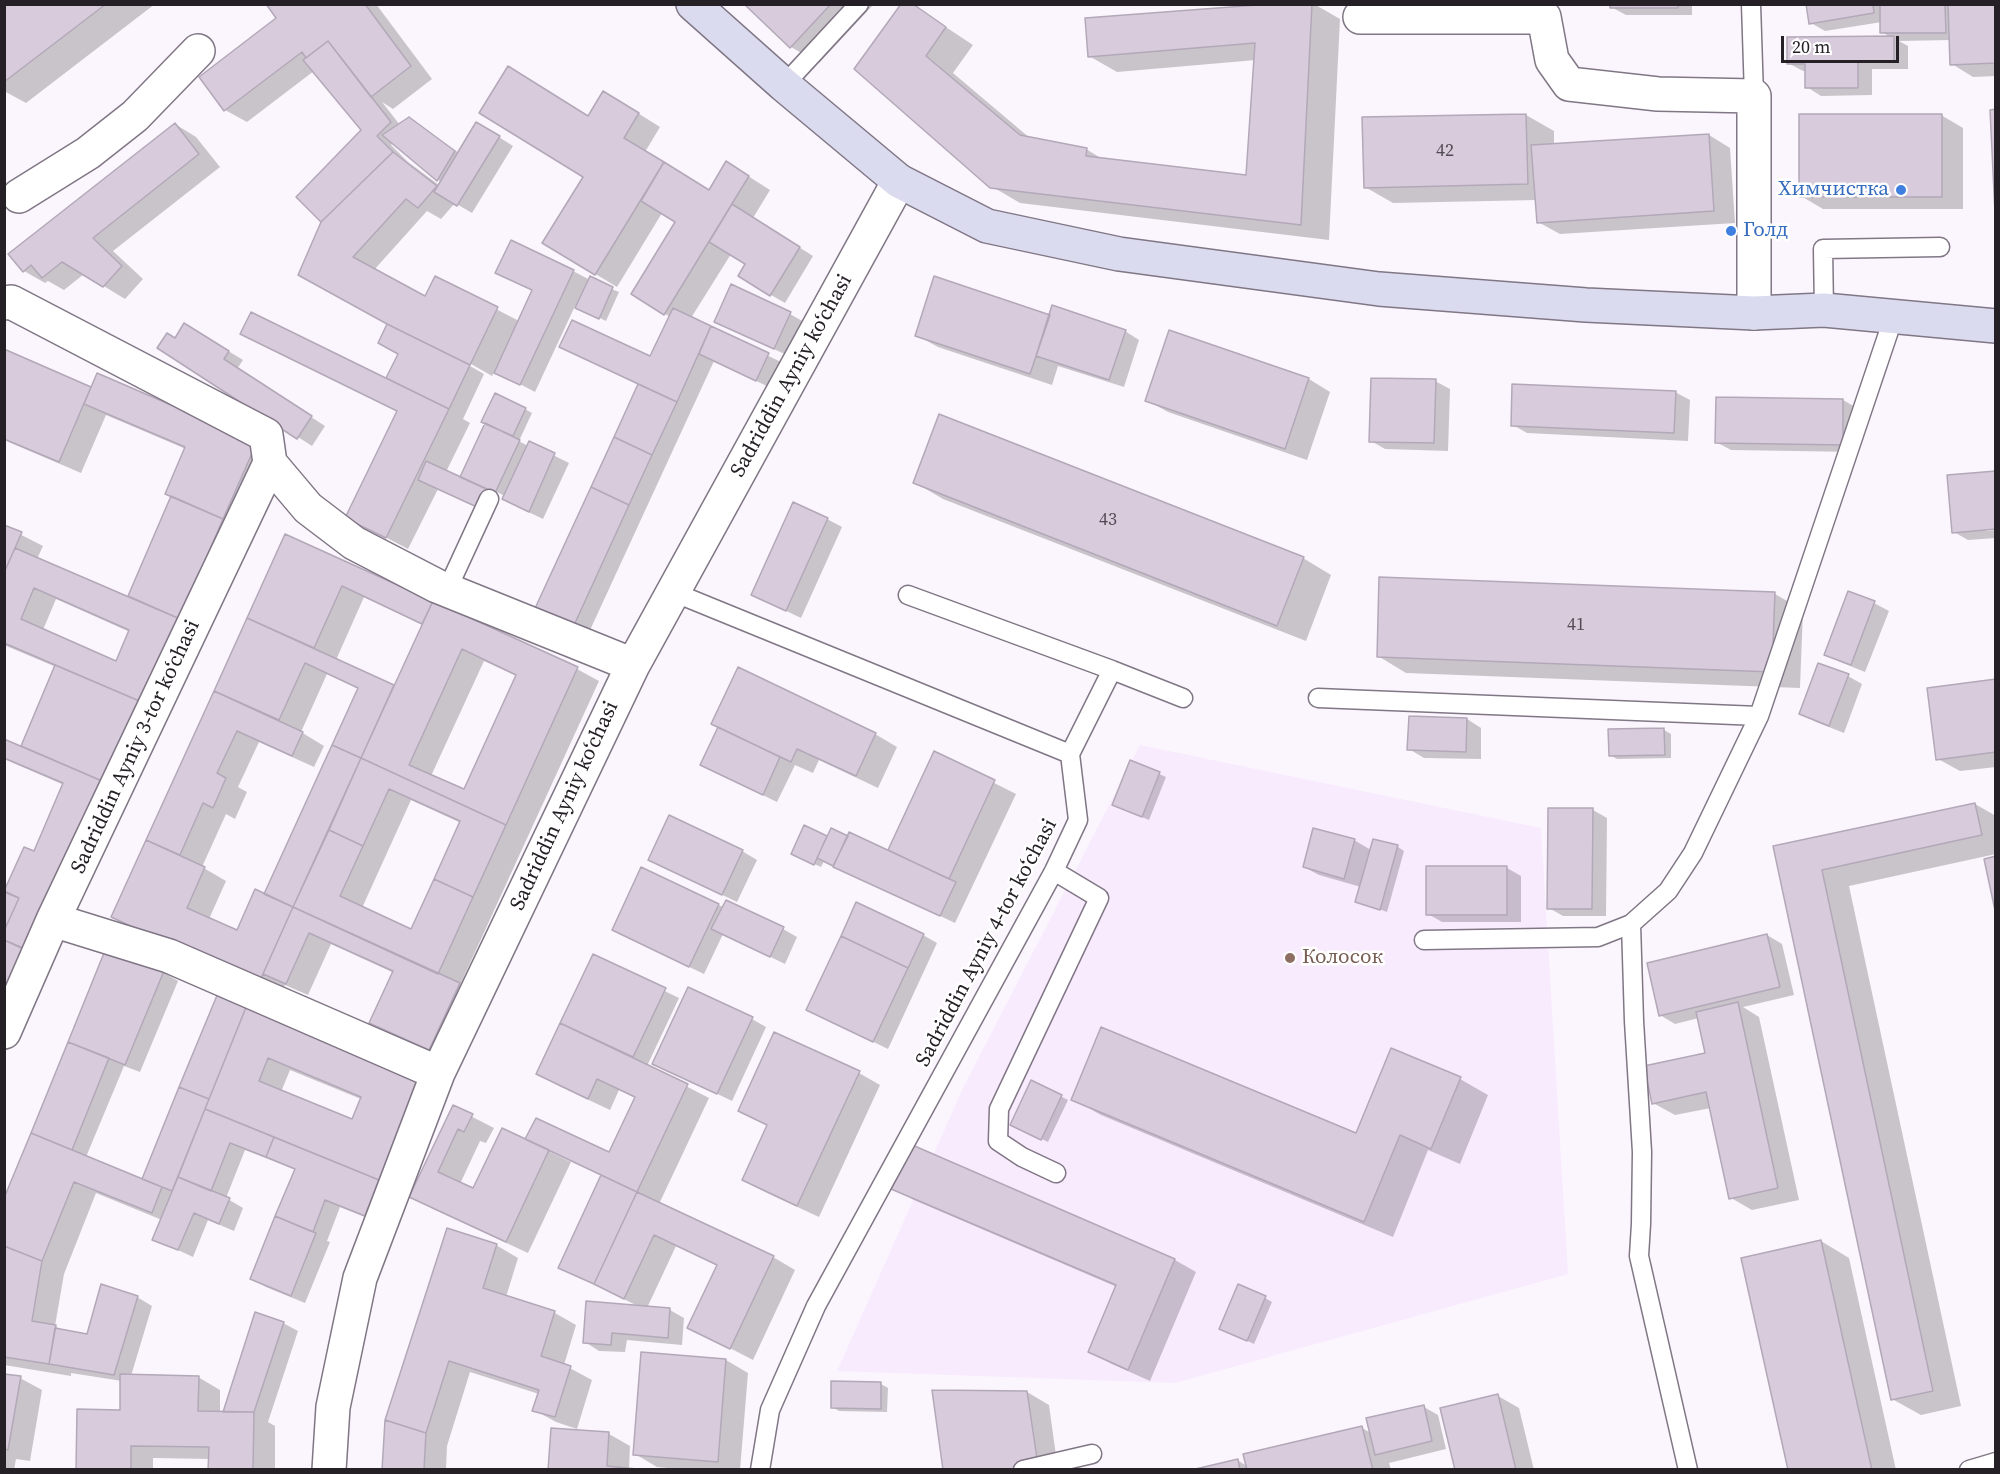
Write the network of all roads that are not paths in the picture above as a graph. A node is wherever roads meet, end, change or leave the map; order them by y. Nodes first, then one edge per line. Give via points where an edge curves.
1 (693, 4) edge
2 (859, 4) edge
3 (1751, 4) edge
4 (1360, 17) dead end
5 (198, 51) dead end
6 (784, 85) junction
7 (1754, 96) junction
8 (899, 181) junction
9 (9, 192) edge
10 (1940, 247) dead end
11 (8, 303) edge
12 (1824, 310) junction
13 (1754, 313) junction
14 (1894, 316) junction
15 (1995, 326) edge
16 (270, 463) junction
17 (489, 499) dead end
18 (447, 590) junction
19 (673, 592) junction
20 (908, 595) dead end
21 (633, 665) junction
22 (1112, 670) junction
23 (1183, 698) dead end
24 (1318, 698) dead end
25 (1760, 716) junction
26 (1070, 754) junction
27 (1054, 871) junction
28 (53, 920) junction
29 (1631, 924) junction
30 (1424, 940) dead end
31 (4, 1032) edge
32 (438, 1073) junction
33 (1056, 1173) dead end
34 (1092, 1454) dead end
35 (1995, 1462) edge
36 (329, 1470) edge
37 (760, 1470) edge
38 (1023, 1470) edge
39 (1688, 1470) edge
40 (1968, 1470) edge

1 - 6 street
2 - 6 lane
3 - 7 lane
4 - 7 street via 1544,17 1552,60 1569,84 1659,94
5 - 9 street via 135,116 88,153
6 - 8 street
7 - 13 street
8 - 13 street via 987,226 1119,254 1379,289
8 - 19 street, Sadriddin Ayniy koʻchasi
10 - 12 lane via 1823,249
11 - 16 street via 266,435
12 - 13 street
12 - 14 street
14 - 15 street
14 - 25 lane
16 - 18 street via 308,508 354,543
16 - 28 street, Sadriddin Ayniy 3-tor koʻchasi
17 - 18 lane
18 - 21 street
19 - 21 street, Sadriddin Ayniy koʻchasi
19 - 26 lane
20 - 22 lane
21 - 32 street, Sadriddin Ayniy koʻchasi
22 - 23 lane
22 - 26 lane
24 - 25 lane
25 - 29 lane via 1693,854 1668,891
26 - 27 lane, Sadriddin Ayniy 4-tor koʻchasi via 1078,820
27 - 33 lane via 1099,898 999,1109 998,1141
27 - 37 lane, Sadriddin Ayniy 4-tor koʻchasi via 816,1306 770,1410
28 - 31 street, Sadriddin Ayniy 3-tor koʻchasi
28 - 32 street via 169,956
29 - 30 lane via 1598,937
29 - 39 lane via 1642,1152 1639,1256
32 - 36 street, Sadriddin Ayniy koʻchasi via 360,1278 333,1407
34 - 38 lane
35 - 40 lane

